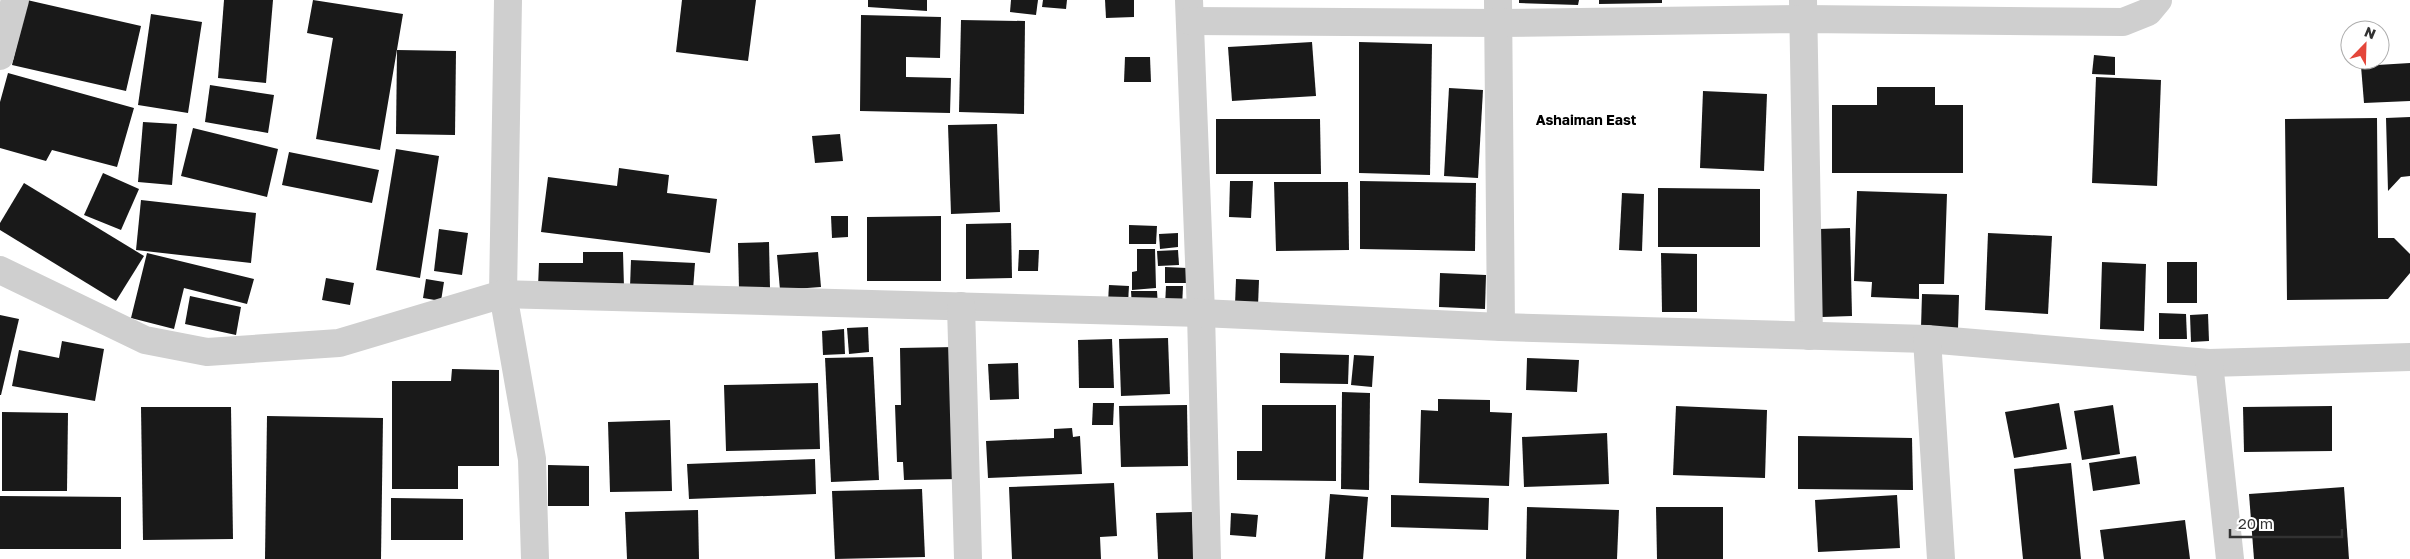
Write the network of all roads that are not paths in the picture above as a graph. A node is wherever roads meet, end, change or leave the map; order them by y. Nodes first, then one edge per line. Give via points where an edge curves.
1 (15, 0) edge
2 (2158, 0) edge
3 (503, 1) edge
4 (1190, 10) edge
5 (1803, 10) edge
6 (1498, 11) edge
7 (0, 56) edge
8 (0, 270) edge
9 (503, 294) junction
10 (961, 306) junction
11 (1202, 313) junction
12 (1501, 326) junction
13 (1809, 336) junction
14 (1927, 339) junction
15 (2410, 357) edge
16 (2209, 362) junction
17 (535, 559) edge
18 (968, 559) edge
19 (1207, 559) edge
20 (1941, 559) edge
21 (2230, 559) edge

1 - 7 street
2 - 5 street via 2148,12 2123,22
3 - 9 street
4 - 6 street
4 - 11 street
5 - 6 street
5 - 13 street
6 - 12 street
8 - 9 street via 145,340 207,352 340,344
9 - 10 street
9 - 17 street via 532,459
10 - 11 street
10 - 18 street
11 - 12 street
11 - 19 street
12 - 13 street
13 - 14 street
14 - 16 street
14 - 20 street
15 - 16 street
16 - 21 street

